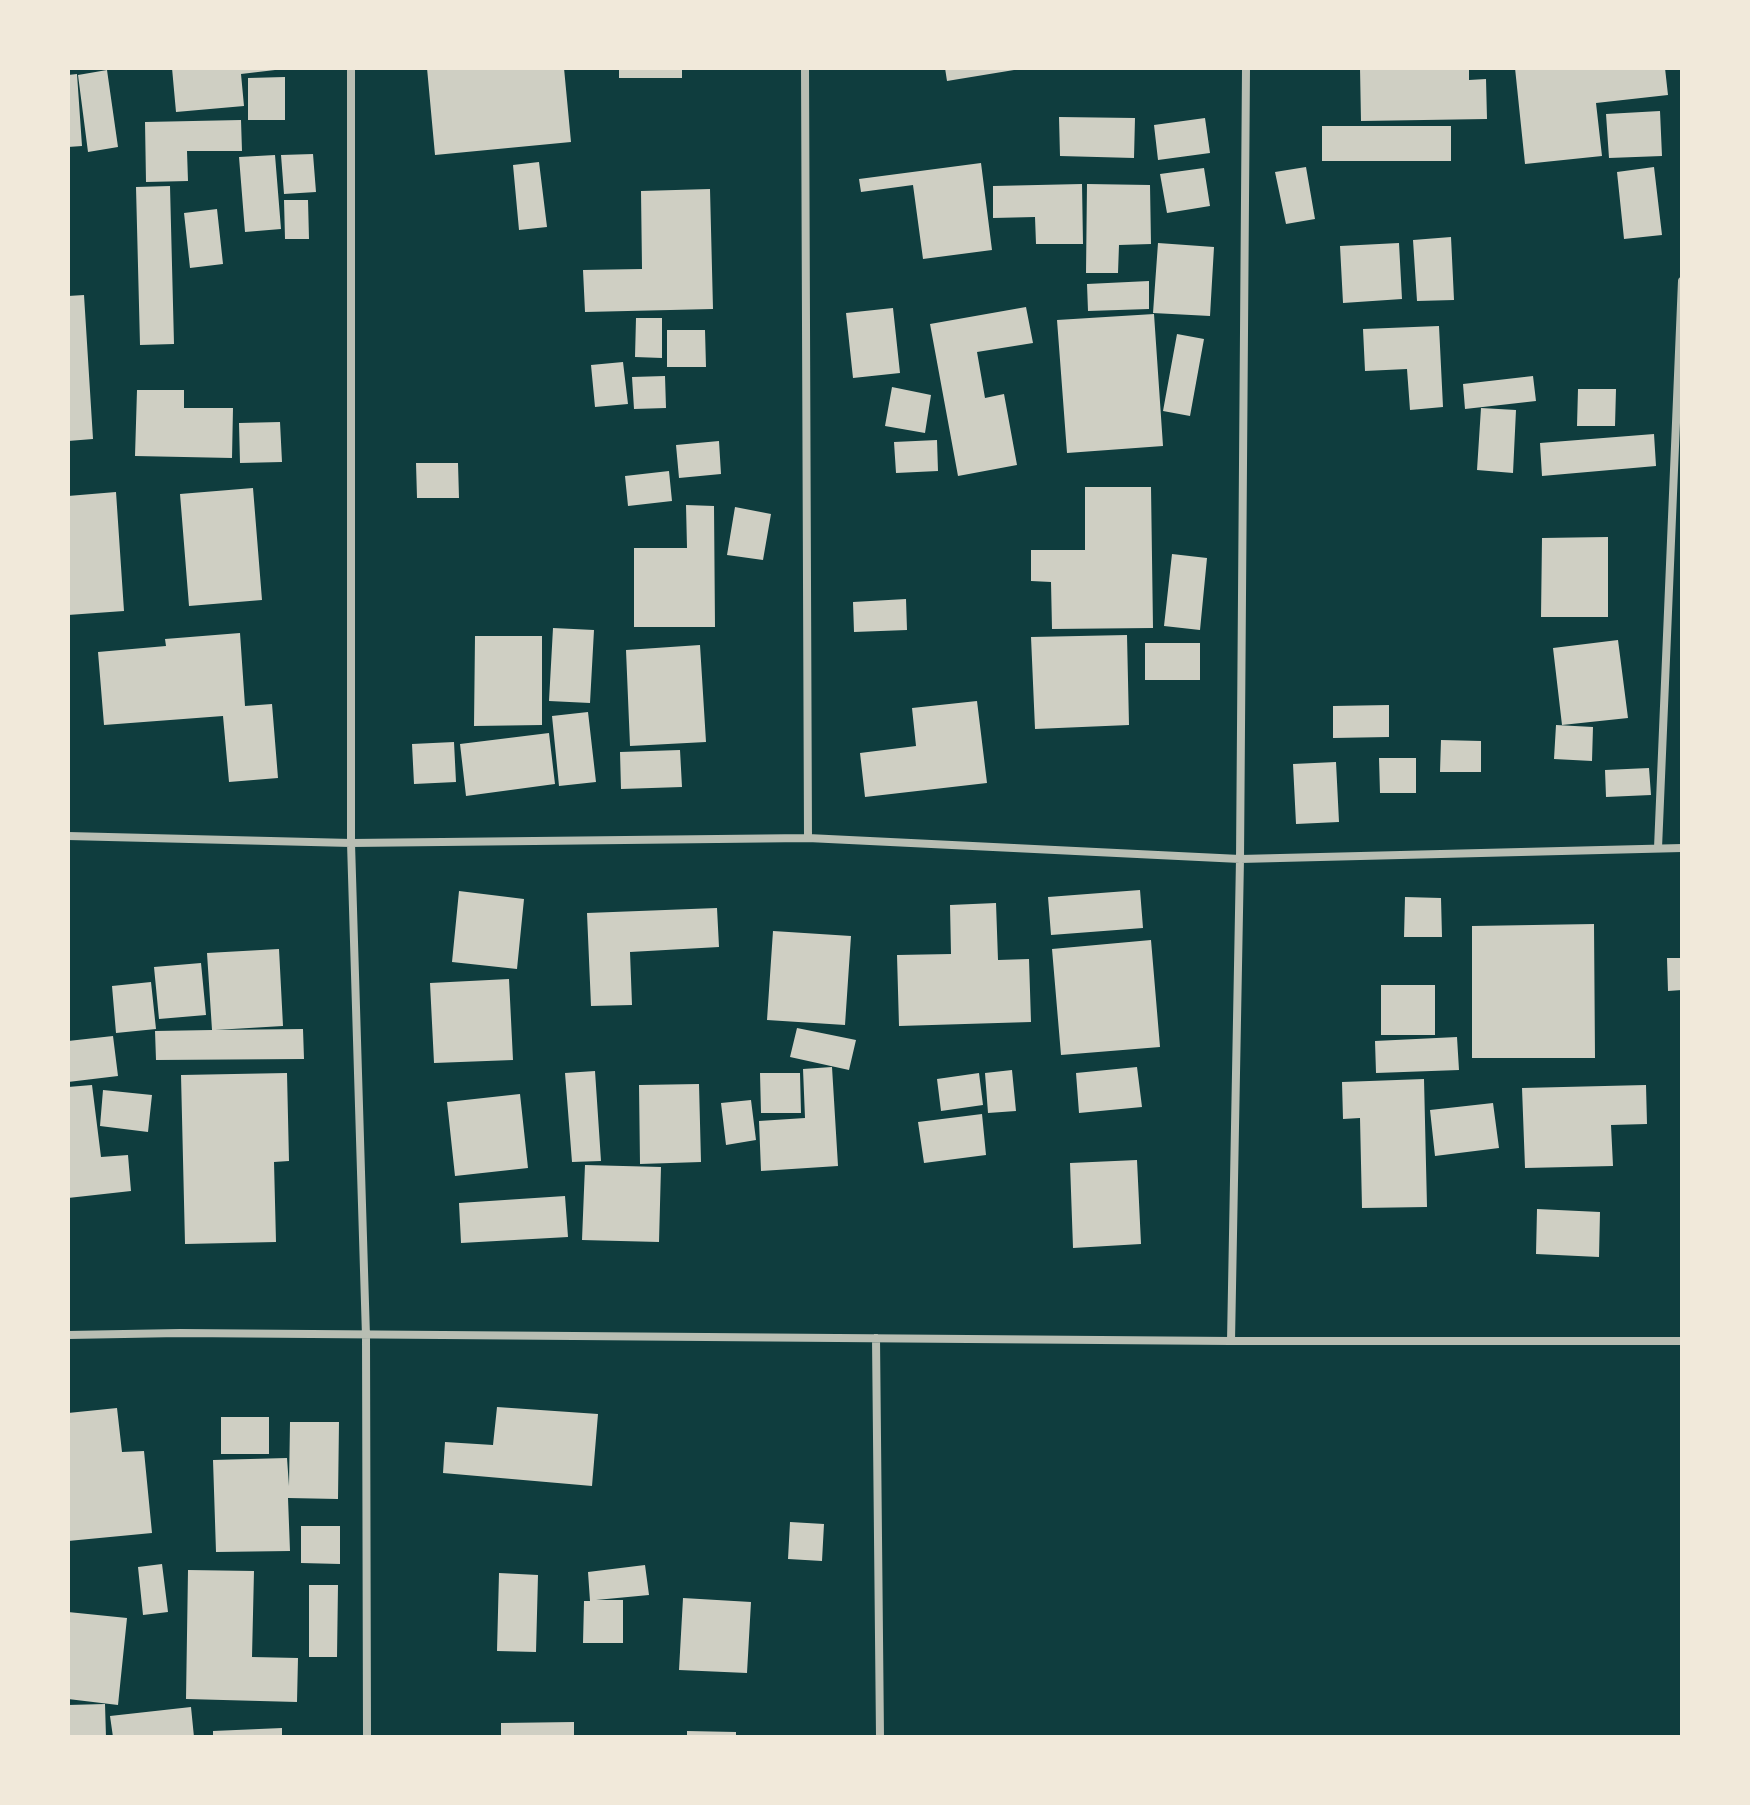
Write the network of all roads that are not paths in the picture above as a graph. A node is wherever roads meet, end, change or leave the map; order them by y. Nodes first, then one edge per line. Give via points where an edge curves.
1 (351, 68) edge
2 (805, 68) edge
3 (1246, 68) edge
4 (1682, 281) edge
5 (68, 836) edge
6 (808, 838) junction
7 (351, 843) junction
8 (1658, 848) junction
9 (1682, 848) edge
10 (1240, 859) junction
11 (68, 1335) edge
12 (366, 1336) junction
13 (876, 1338) junction
14 (1231, 1341) junction
15 (1682, 1341) edge
16 (367, 1737) edge
17 (880, 1737) edge

1 - 7 street
2 - 6 street
3 - 10 street
4 - 8 street
5 - 7 street
6 - 7 street
6 - 10 street
7 - 12 street
8 - 9 street
8 - 10 street
10 - 14 street
11 - 12 street
12 - 13 street
12 - 16 street
13 - 14 street
13 - 17 street
14 - 15 street

